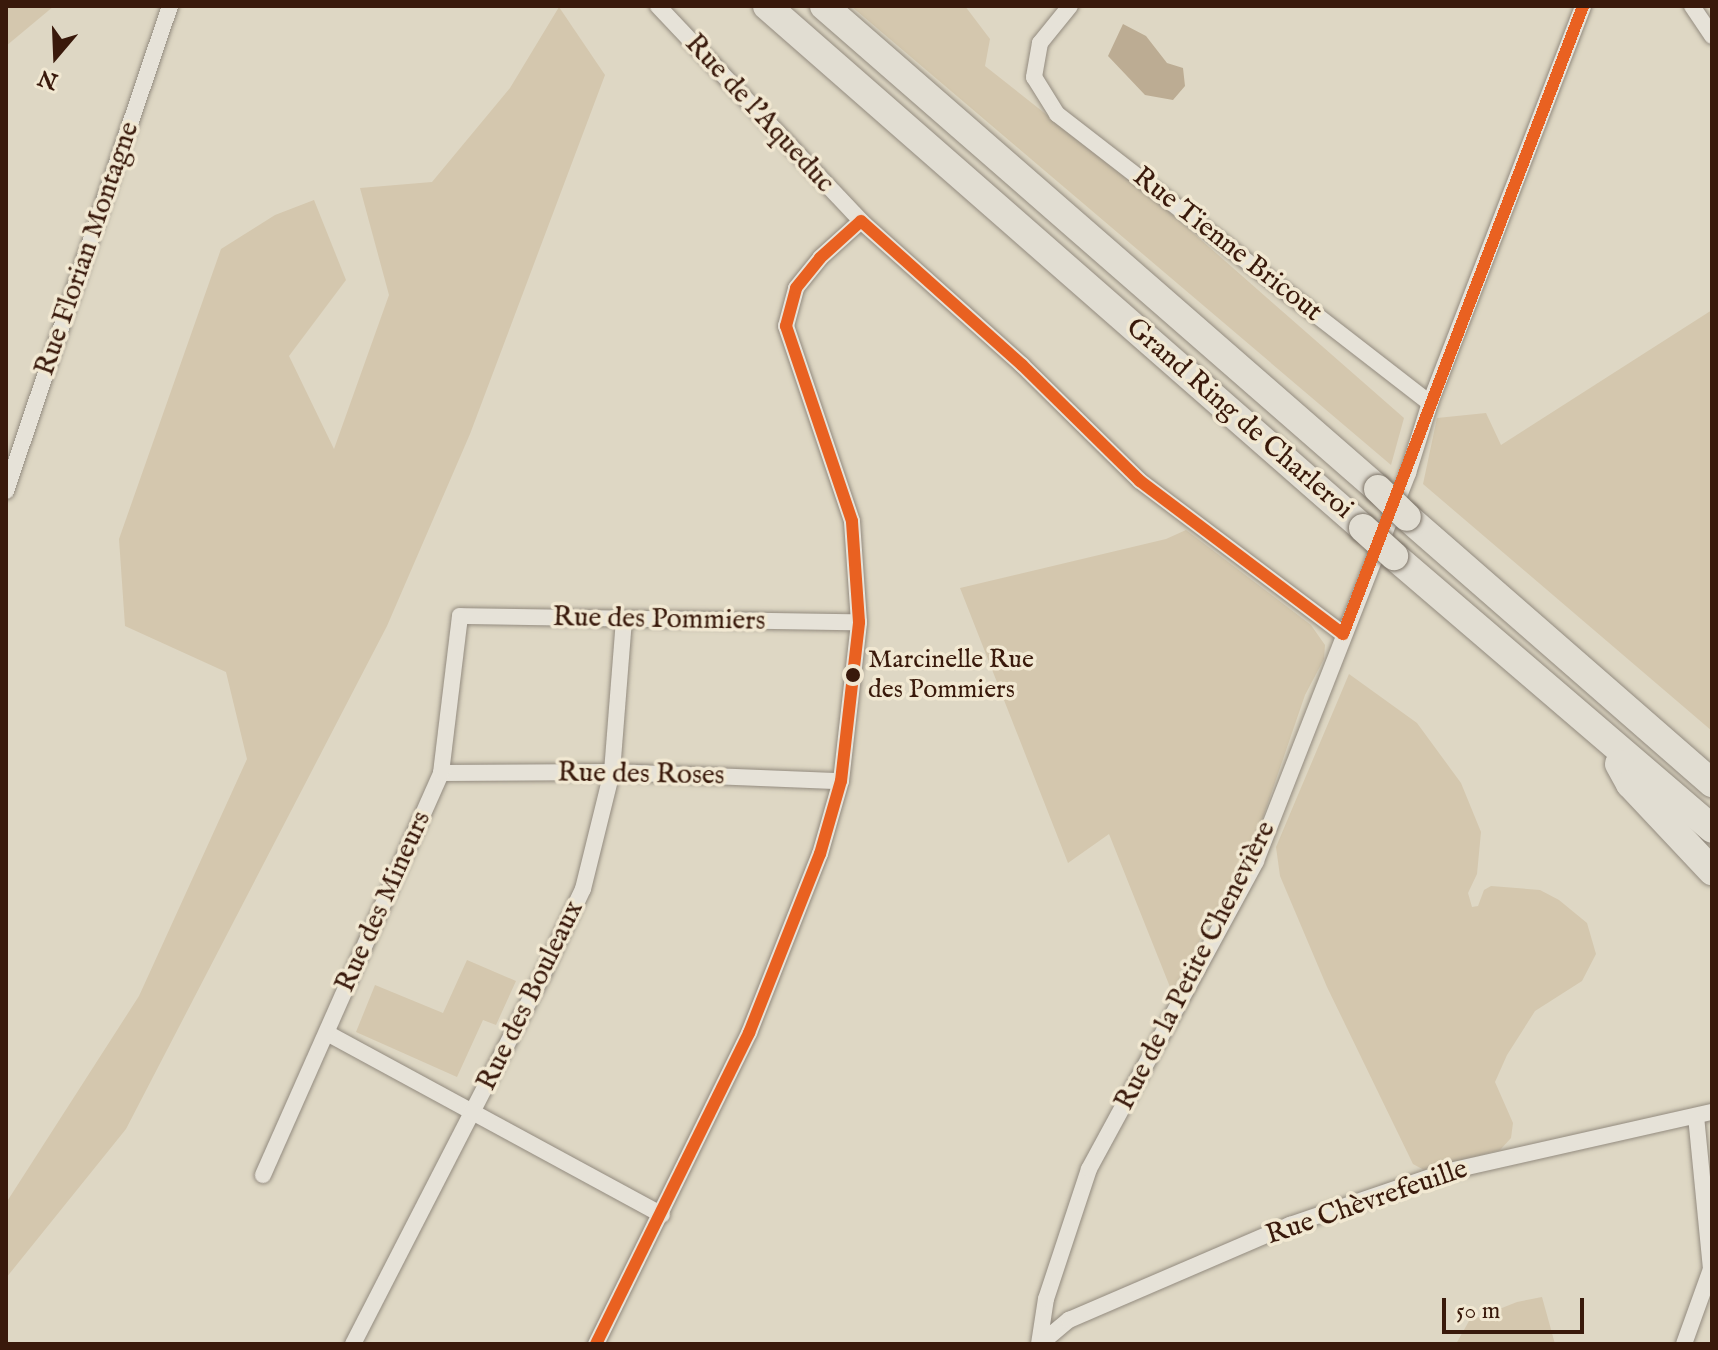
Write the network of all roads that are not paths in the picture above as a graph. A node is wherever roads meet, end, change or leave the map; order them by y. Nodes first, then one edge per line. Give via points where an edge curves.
1 (170, 6) edge
2 (658, 6) edge
3 (767, 6) edge
4 (824, 6) edge
5 (1070, 6) edge
6 (1583, 6) edge
7 (1692, 6) edge
8 (1712, 36) edge
9 (861, 221) junction
10 (1430, 403) junction
11 (6, 491) edge
12 (460, 616) joint
13 (624, 621) junction
14 (859, 622) junction
15 (1343, 634) junction
16 (1605, 739) junction
17 (612, 772) junction
18 (441, 773) junction
19 (1710, 780) edge
20 (841, 781) junction
21 (1712, 829) edge
22 (1712, 871) edge
23 (327, 1033) junction
24 (473, 1112) junction
25 (1704, 1114) edge
26 (263, 1175) dead end
27 (662, 1215) junction
28 (353, 1344) edge
29 (596, 1344) edge
30 (1040, 1344) edge
31 (1684, 1344) edge

1 - 11 street, Rue Florian Montagne
2 - 9 street, Rue de l'Aqueduc
3 - 16 highway, Grand Ring de Charleroi, bridge
4 - 19 highway, Grand Ring de Charleroi, bridge
5 - 10 street, Rue Tienne Bricout via 1040,43 1034,77 1057,114
6 - 10 street, Rue de la Petite Chenevière
7 - 8 street
9 - 14 street via 796,288 786,326 852,521
9 - 15 street, Rue de l'Aqueduc via 1022,365 1140,481
10 - 15 street, Rue de la Petite Chenevière via 1408,473
12 - 13 street, Rue des Pommiers
12 - 18 street, Rue des Mineurs
13 - 14 street, Rue des Pommiers
13 - 17 street, Rue des Bouleaux
14 - 20 street
15 - 30 street, Rue de la Petite Chenevière via 1256,861 1089,1169 1046,1299
16 - 21 highway, Grand Ring de Charleroi
16 - 22 highway via 1630,784
17 - 18 street, Rue des Roses
17 - 20 street, Rue des Roses
17 - 24 street, Rue des Bouleaux via 583,889
18 - 23 street, Rue des Mineurs
20 - 27 street via 820,854 749,1033
23 - 24 street
23 - 26 street, Rue des Mineurs
24 - 27 street
24 - 28 street, Rue des Bouleaux
25 - 30 street, Rue Chèvrefeuille via 1445,1172 1290,1225 1069,1320
25 - 31 street via 1711,1269
27 - 29 street

